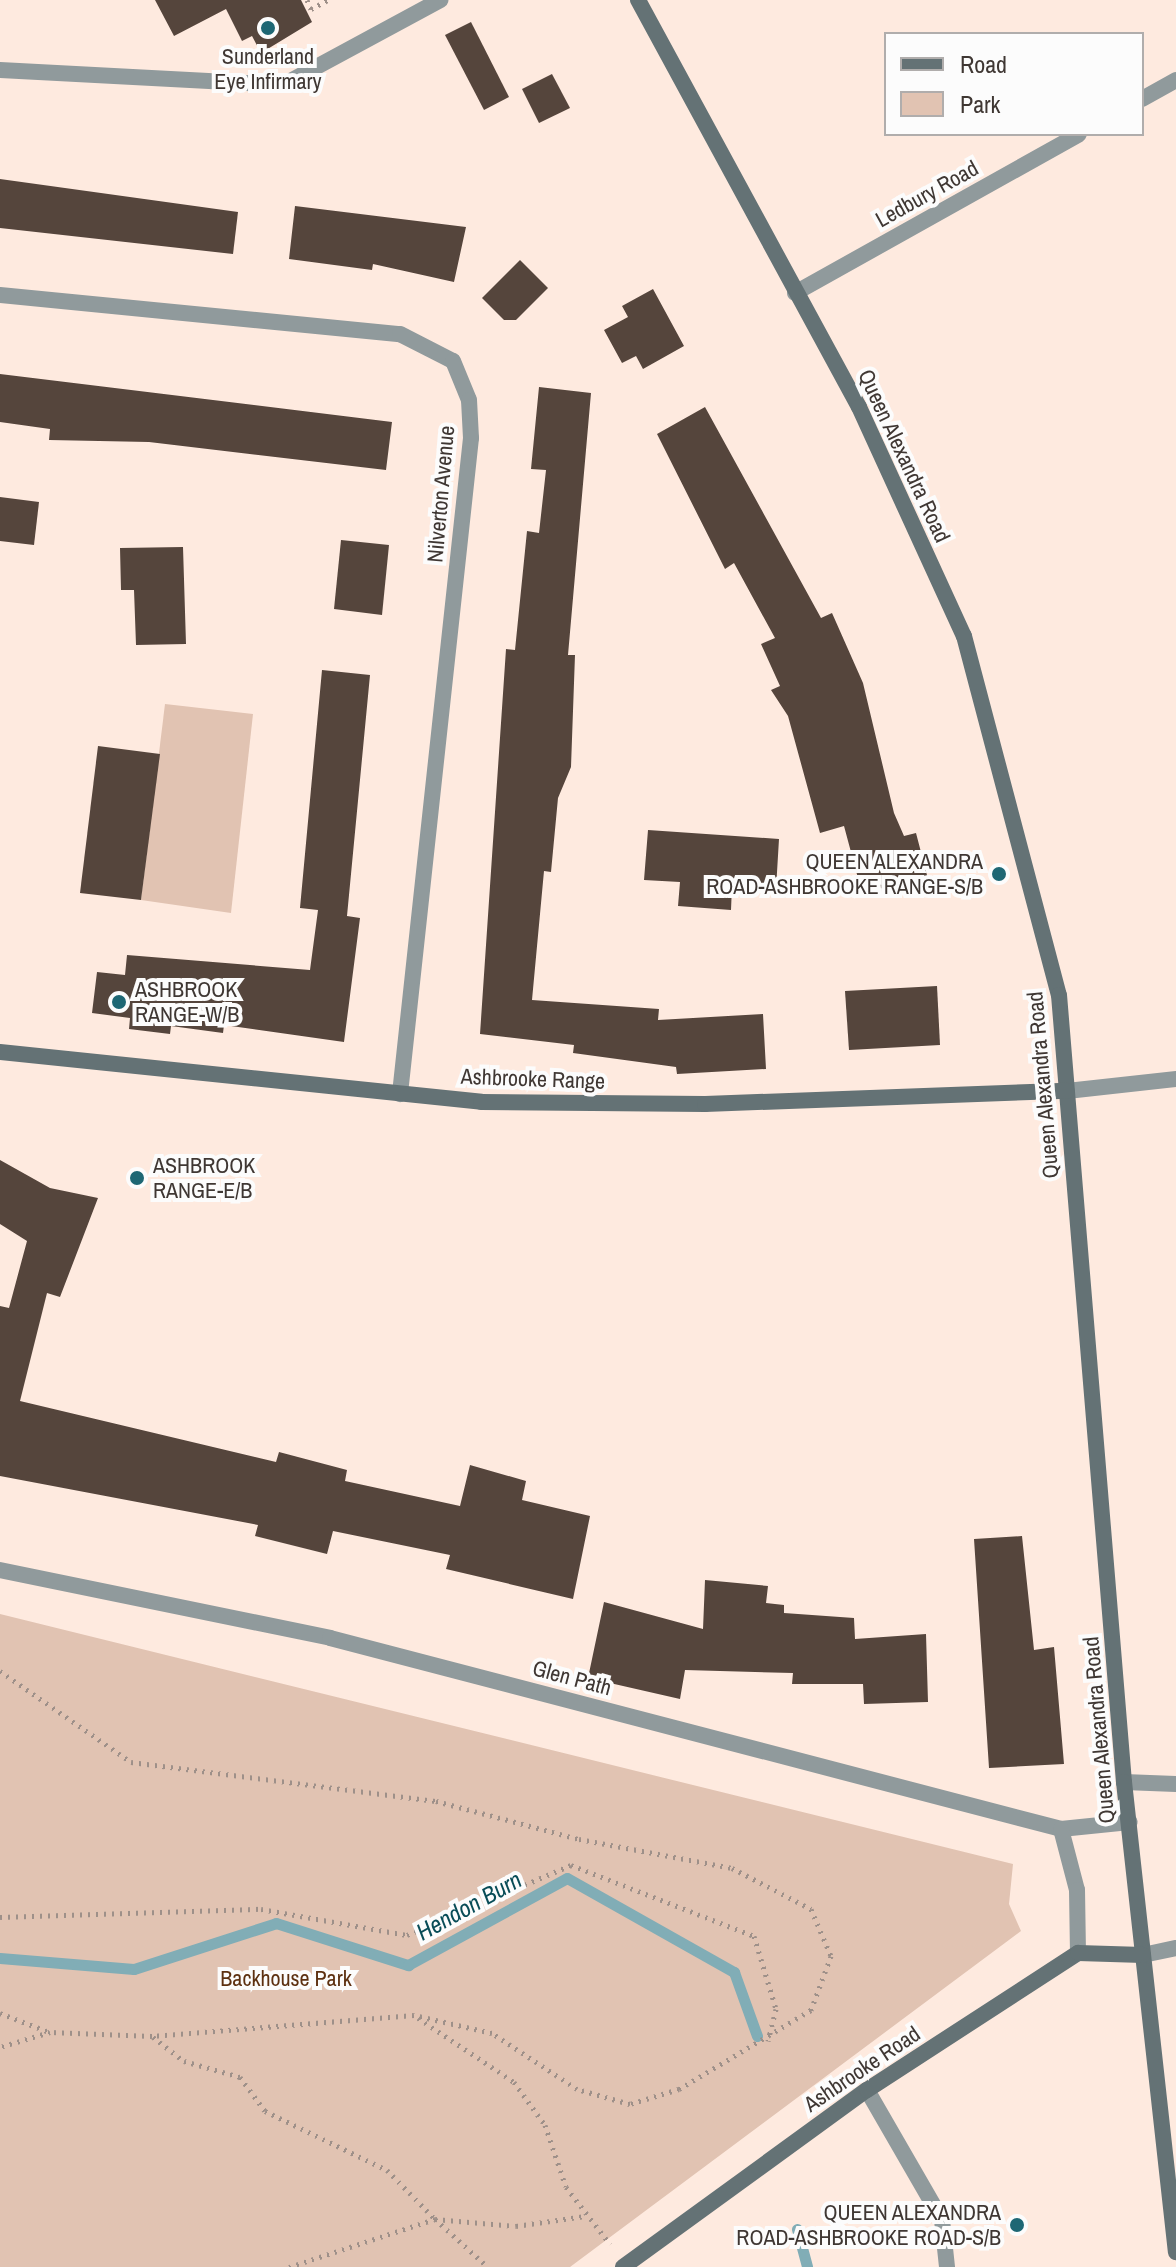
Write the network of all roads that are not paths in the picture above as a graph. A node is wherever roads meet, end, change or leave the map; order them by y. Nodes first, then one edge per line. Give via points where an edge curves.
1 (440, 0) edge
2 (638, 0) edge
3 (0, 70) edge
4 (1176, 80) edge
5 (1144, 98) edge
6 (1075, 136) edge
7 (795, 293) junction
8 (0, 295) edge
9 (0, 1052) edge
10 (1176, 1079) edge
11 (1067, 1091) junction
12 (400, 1094) junction
13 (0, 1570) edge
14 (1124, 1782) junction
15 (1176, 1784) edge
16 (1130, 1822) junction
17 (1061, 1829) junction
18 (1176, 1948) edge
19 (1078, 1953) junction
20 (1143, 1955) junction
21 (867, 2090) junction
22 (1176, 2252) edge
23 (626, 2264) edge
24 (947, 2267) edge

1 - 3 street via 283,85
2 - 7 street, Queen Alexandra Road
4 - 5 street
6 - 7 street, Ledbury Road
7 - 11 street, Queen Alexandra Road via 859,407 964,636 1059,995
8 - 12 street, Nilverton Avenue via 400,334 453,361 469,400 471,438
9 - 12 street, Ashbrooke Range
10 - 11 street
11 - 12 street, Ashbrooke Range via 705,1104 481,1102
11 - 14 street, Queen Alexandra Road
13 - 17 street, Glen Path via 330,1638
14 - 15 street
14 - 16 street, Queen Alexandra Road
16 - 17 street, Glen Path
16 - 20 street, Queen Alexandra Road
17 - 19 street via 1077,1890
18 - 20 street
19 - 20 street
19 - 21 street, Ashbrooke Road
20 - 22 street, Queen Alexandra Road
21 - 23 street, Ashbrooke Road
21 - 24 street via 942,2220

